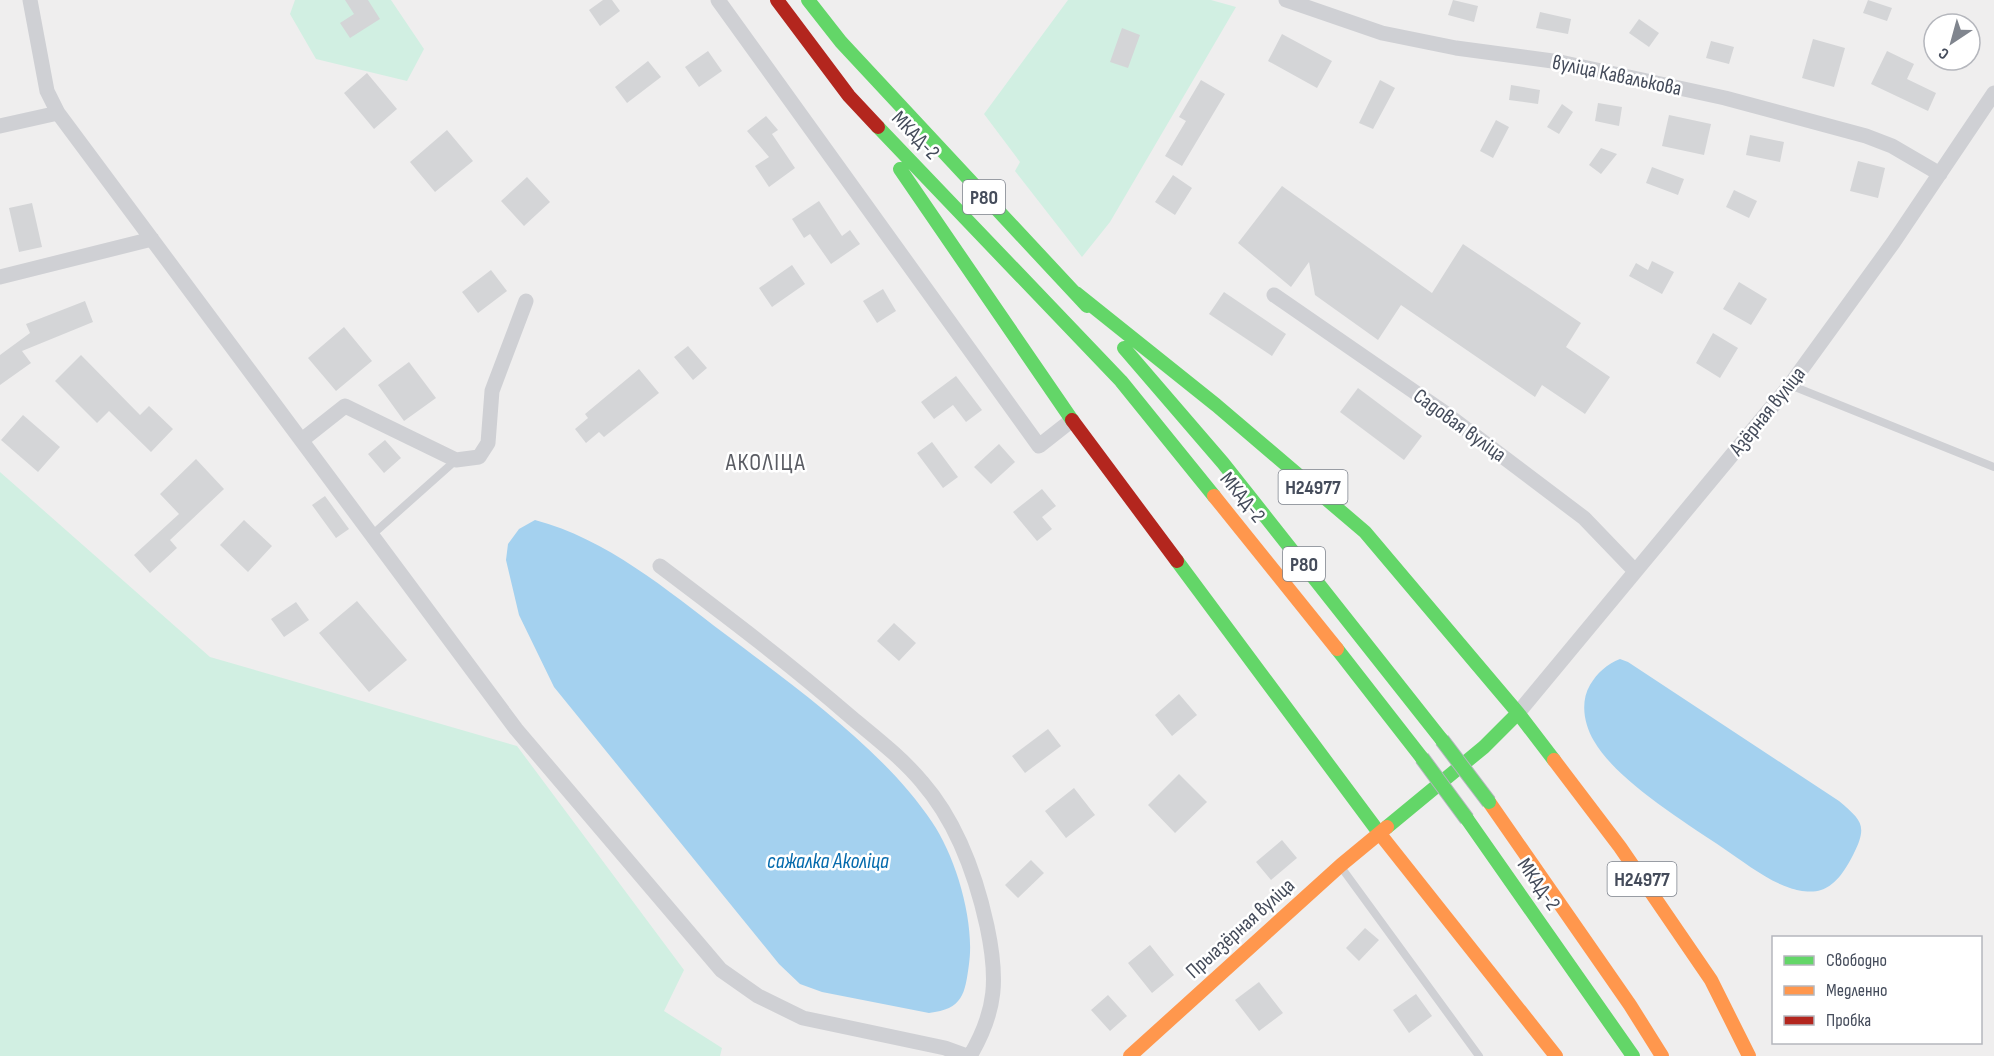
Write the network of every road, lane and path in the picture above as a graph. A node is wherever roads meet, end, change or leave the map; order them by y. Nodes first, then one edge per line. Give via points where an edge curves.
1 (30, 0) edge
2 (718, 0) edge
3 (777, 0) edge
4 (808, 0) edge
5 (1286, 0) edge
6 (1994, 93) edge
7 (849, 96) junction
8 (58, 113) junction
9 (0, 126) edge
10 (1940, 174) junction
11 (152, 240) junction
12 (0, 278) edge
13 (1076, 293) junction
14 (1274, 295) dead end
15 (526, 301) dead end
16 (1790, 385) junction
17 (1072, 420) junction
18 (302, 440) junction
19 (456, 460) junction
20 (1994, 467) edge
21 (373, 534) junction
22 (660, 566) dead end
23 (1634, 570) junction
24 (1518, 713) junction
25 (1380, 834) junction
26 (1341, 865) junction
27 (968, 1056) edge
28 (1130, 1056) edge
29 (1479, 1056) edge
30 (1556, 1056) edge
31 (1632, 1056) edge
32 (1662, 1056) edge
33 (1749, 1056) edge

1 - 8 street via 48,91
2 - 17 street via 1039,446
3 - 7 main road, МКАД-2 / Р80
4 - 13 main road, Р80 via 848,50
5 - 10 street, вуліца Кавалькова via 1382,33 1560,62 1725,98 1866,136
6 - 10 street, Азёрная вуліца
7 - 17 main road
7 - 31 main road, МКАД-2 / Р80, bridge via 1121,381 1422,758
8 - 9 street
8 - 11 street
10 - 16 street, Азёрная вуліца
11 - 12 street
11 - 18 street
13 - 24 main road, Н24977 via 1365,532
13 - 32 main road, Р80, bridge via 1222,462 1442,740 1489,802
14 - 23 street, Садовая вуліца via 1445,413 1584,518
15 - 19 street via 492,391 488,443 479,457
16 - 20 lane
16 - 23 street, Азёрная вуліца
17 - 25 main road
18 - 19 street via 345,406
18 - 21 street
19 - 21 lane
21 - 27 street via 516,729 721,970 758,996 804,1018
22 - 27 street via 814,684 894,754 923,783 949,820 982,905 993,954 993,998 988,1019
23 - 24 street, Азёрная вуліца
24 - 25 main road, Прыазёрная вуліца via 1476,754
24 - 33 main road, Н24977 via 1620,847 1705,971
25 - 26 main road, Прыазёрная вуліца
25 - 30 main road
26 - 28 main road, Прыазёрная вуліца
26 - 29 lane

